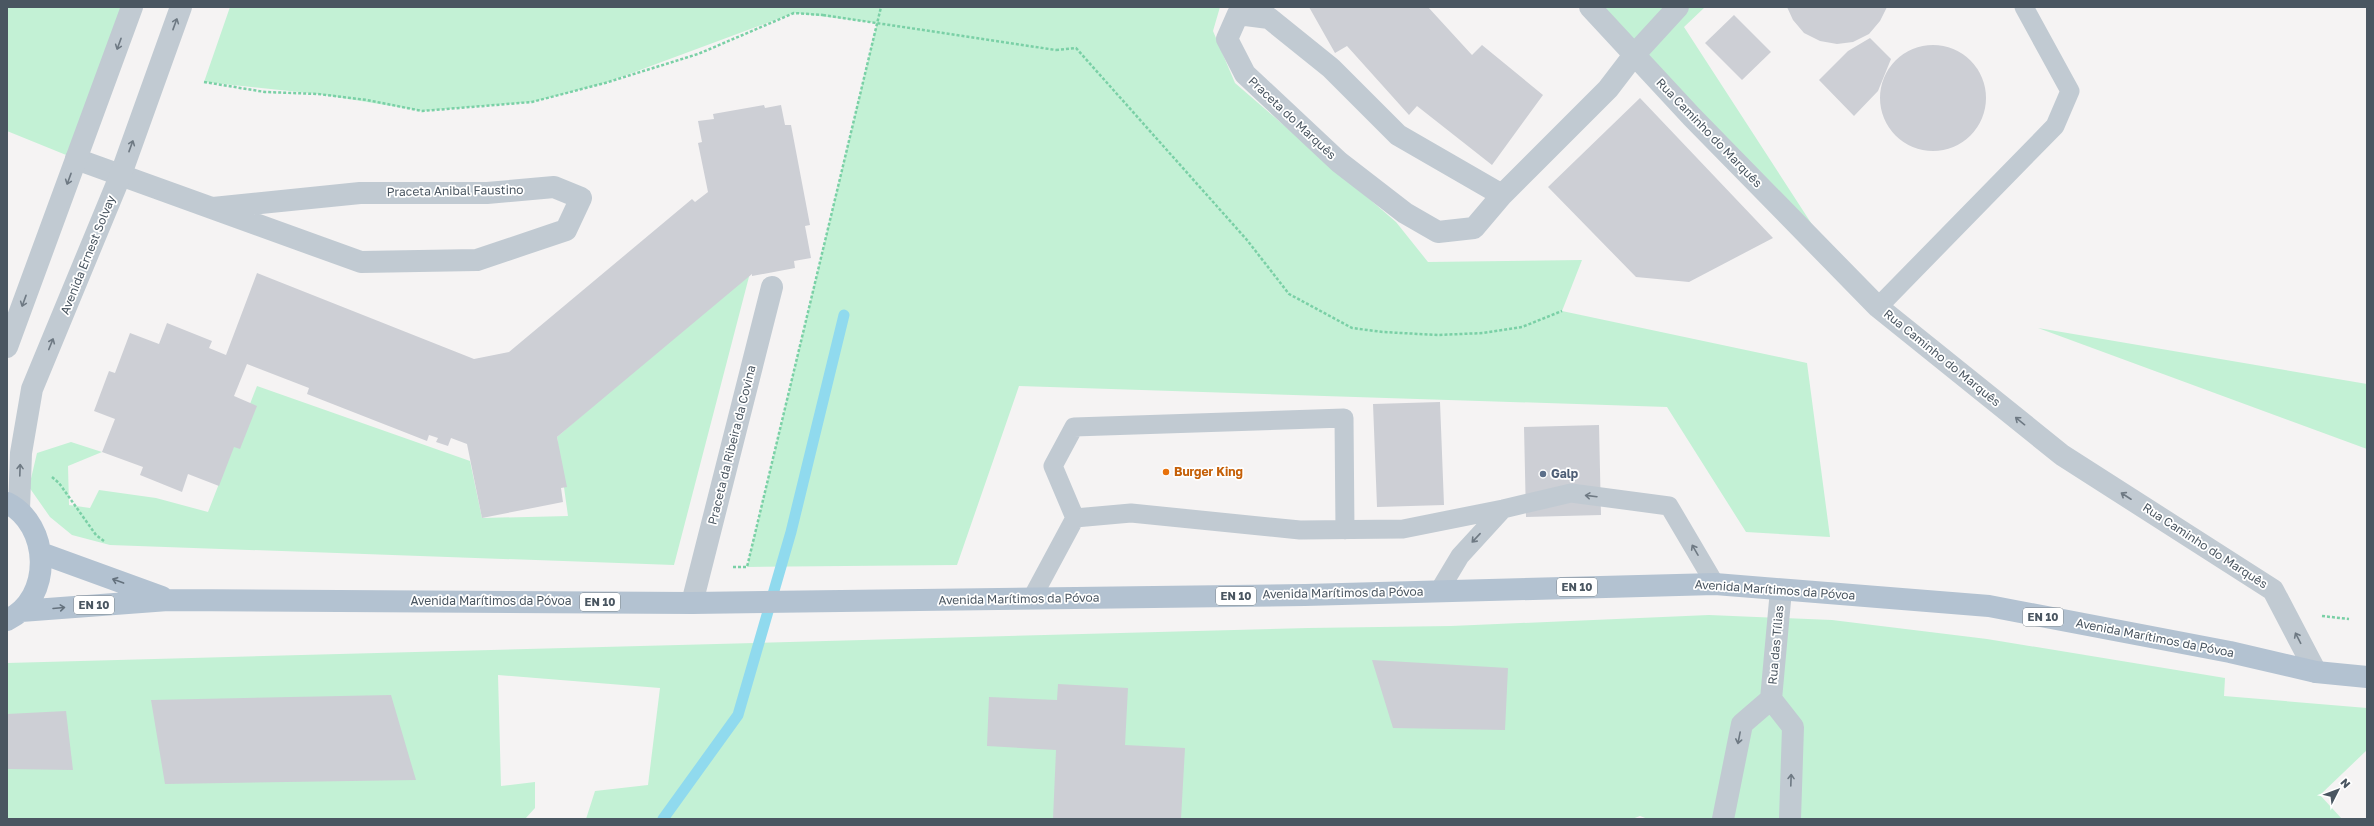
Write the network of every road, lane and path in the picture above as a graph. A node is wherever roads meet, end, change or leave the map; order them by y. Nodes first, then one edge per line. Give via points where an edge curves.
1 (132, 7) edge
2 (181, 7) edge
3 (881, 7) edge
4 (1590, 7) edge
5 (1678, 7) edge
6 (2024, 7) edge
7 (1634, 55) junction
8 (204, 82) dead end
9 (76, 159) junction
10 (121, 174) junction
11 (1502, 195) junction
12 (213, 208) junction
13 (772, 287) dead end
14 (1878, 307) junction
15 (1562, 311) dead end
16 (7, 346) edge
17 (20, 464) junction
18 (13, 506) edge
19 (1503, 509) junction
20 (1075, 518) junction
21 (1345, 530) junction
22 (106, 542) dead end
23 (41, 553) junction
24 (701, 568) junction
25 (1715, 584) junction
26 (1781, 590) junction
27 (1439, 591) junction
28 (1032, 598) junction
29 (168, 600) junction
30 (692, 603) junction
31 (14, 615) edge
32 (2316, 672) junction
33 (2367, 677) edge
34 (1771, 699) junction
35 (1723, 819) edge
36 (1790, 819) edge

1 -> 9 street
10 -> 2 street, Avenida Ernest Solvay
3 - 24 path via 747,567
4 - 7 street, Rua Caminho do Marquês
5 - 7 street, Praceta do Marquês
6 - 14 lane via 2070,91 2055,126
7 - 11 street, Praceta do Marquês via 1608,89
7 - 14 street, Rua Caminho do Marquês
8 - 15 path, bridge via 265,92 318,94 367,100 422,111 532,102 605,83 698,54 794,13 823,15 1056,50 1076,48 1247,240 1289,294 1352,328 1383,332 1438,335 1483,333 1522,326
9 - 10 street, Praceta Anibal Faustino
9 -> 16 street
10 - 12 street, Praceta Anibal Faustino
17 -> 10 street, Avenida Ernest Solvay via 32,389
11 - 11 street, Praceta do Marquês via 1474,228 1438,232 1405,213 1339,162 1245,74 1227,39 1238,14 1269,18 1331,68 1398,135
12 - 12 street, Praceta Anibal Faustino via 360,262 477,260 566,230 581,198 554,187 487,193 360,193
13 - 24 street, Praceta da Ribeira da Covina
32 -> 14 street, Rua Caminho do Marquês via 2273,590 2062,455
18 -> 17 street, Avenida Ernest Solvay
17 - 22 path via 45,472 59,483 96,534
18 - 23 main road, Avenida Marítimos da Póvoa via 34,531
19 - 21 lane via 1404,529
25 -> 19 lane via 1669,506 1571,493
19 -> 27 lane via 1460,556
20 - 21 lane via 1131,513 1300,530
20 - 21 lane via 1053,466 1074,427 1344,418
20 - 28 lane
29 -> 23 main road, Avenida Marítimos da Póvoa
23 - 31 main road, Avenida Marítimos da Póvoa via 38,584 28,603
24 - 30 street, Praceta da Ribeira da Covina
25 - 26 main road, Avenida Marítimos da Póvoa / EN 10
25 - 27 main road, Avenida Marítimos da Póvoa / EN 10
26 - 32 main road, Avenida Marítimos da Póvoa / EN 10 via 1989,606 2230,652
26 - 34 street, Rua das Tílias
27 - 28 main road, Avenida Marítimos da Póvoa / EN 10
28 - 30 main road, Avenida Marítimos da Póvoa / EN 10
29 - 30 main road, Avenida Marítimos da Póvoa / EN 10
31 -> 29 main road, Avenida Marítimos da Póvoa / EN 10
32 - 33 main road, Avenida Marítimos da Póvoa / EN 10
34 -> 35 street, Rua das Tílias via 1742,724
36 -> 34 street, Rua das Tílias via 1793,726

